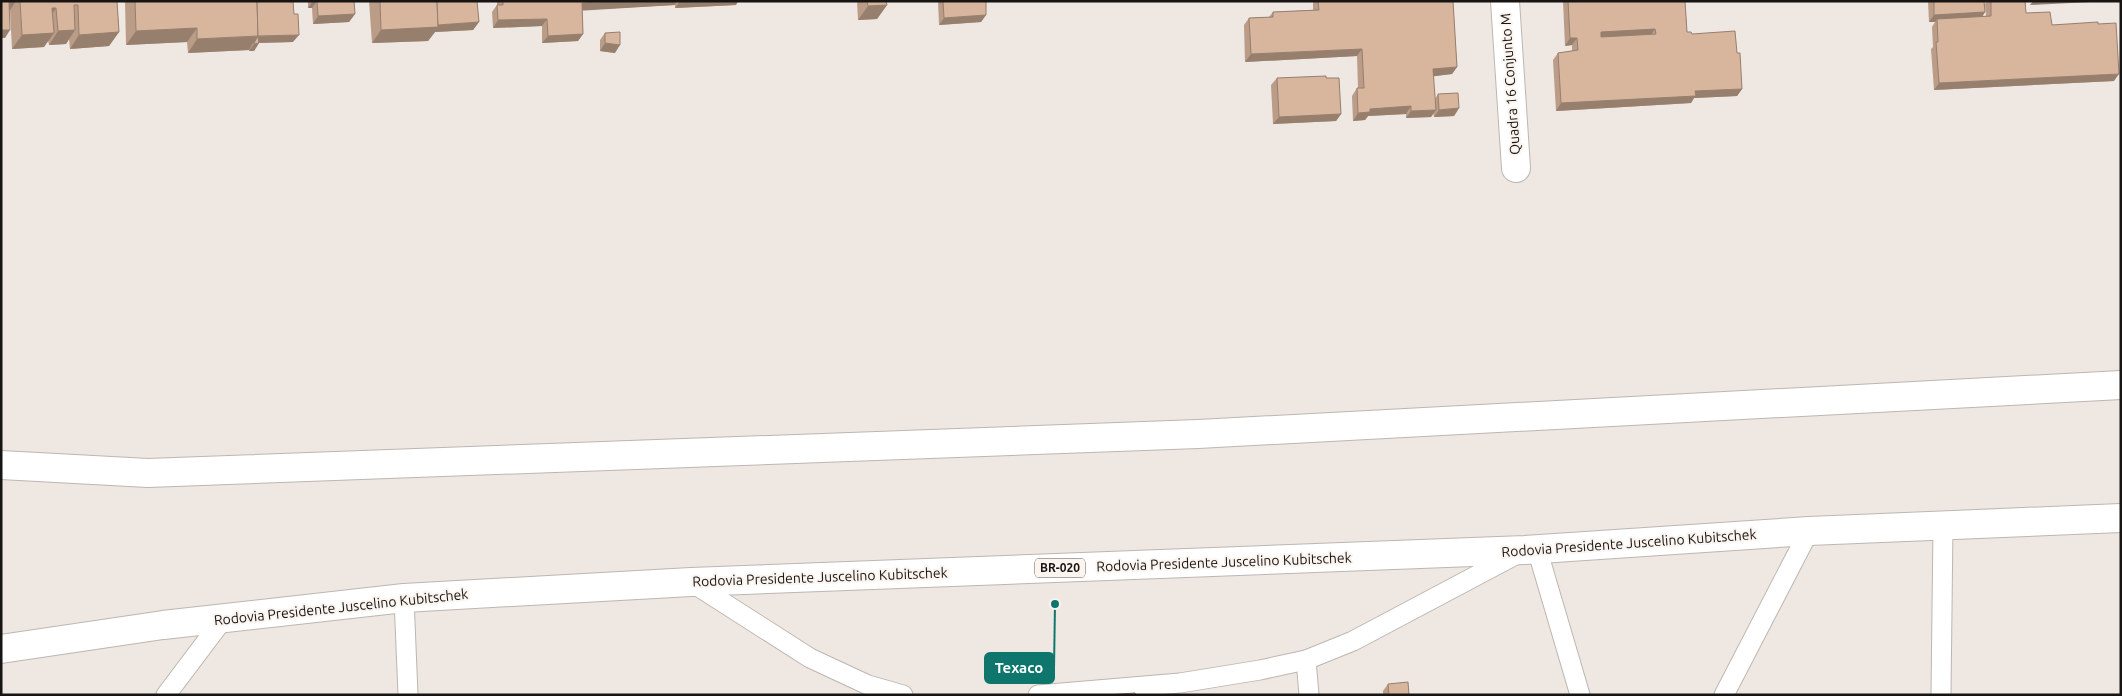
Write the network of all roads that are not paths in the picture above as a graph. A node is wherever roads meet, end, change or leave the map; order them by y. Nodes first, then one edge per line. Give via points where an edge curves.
1 (1504, 1) edge
2 (1516, 168) dead end
3 (2121, 385) edge
4 (1, 465) edge
5 (2121, 518) edge
6 (1943, 525) junction
7 (1809, 531) junction
8 (1531, 550) junction
9 (690, 582) junction
10 (404, 598) junction
11 (224, 618) junction
12 (1, 649) edge
13 (1306, 660) junction
14 (166, 695) edge
15 (408, 695) edge
16 (903, 695) edge
17 (1038, 695) edge
18 (1309, 695) edge
19 (1580, 695) edge
20 (1724, 695) edge
21 (1941, 695) edge

1 - 2 main road, Quadra 16 Conjunto M
3 - 4 main road via 1109,437 148,472
5 - 6 main road, Rodovia Presidente Juscelino Kubitschek / BR-020
6 - 7 main road, Rodovia Presidente Juscelino Kubitschek / BR-020
6 - 21 lane
7 - 8 main road, Rodovia Presidente Juscelino Kubitschek / BR-020
7 - 20 lane
8 - 9 main road, Rodovia Presidente Juscelino Kubitschek / BR-020
8 - 13 lane via 1353,641
8 - 19 lane
9 - 10 main road, Rodovia Presidente Juscelino Kubitschek / BR-020
9 - 16 lane via 810,658 868,685
10 - 11 main road, Rodovia Presidente Juscelino Kubitschek / BR-020
10 - 15 lane
11 - 12 main road, Rodovia Presidente Juscelino Kubitschek / BR-020
11 - 14 lane
13 - 17 lane via 1180,683
13 - 18 lane

